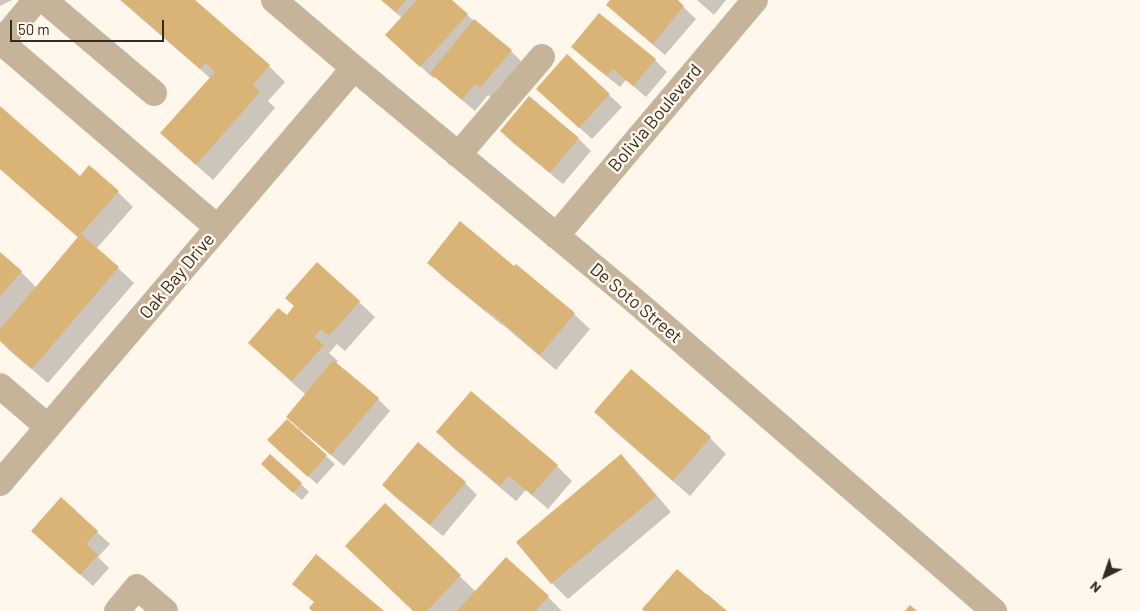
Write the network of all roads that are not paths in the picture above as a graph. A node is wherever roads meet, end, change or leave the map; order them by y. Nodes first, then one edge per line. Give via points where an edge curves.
1 (36, 0) edge
2 (44, 0) edge
3 (274, 0) edge
4 (755, 0) edge
5 (542, 57) dead end
6 (354, 68) junction
7 (154, 93) dead end
8 (458, 155) junction
9 (218, 228) junction
10 (556, 236) junction
11 (0, 386) edge
12 (48, 427) junction
13 (0, 483) edge
14 (117, 611) edge
15 (164, 611) edge
16 (994, 611) edge

1 - 9 street via 1,42
2 - 7 street
3 - 6 street, De Soto Street
4 - 10 street, Bolivia Boulevard
5 - 8 street
6 - 8 street, De Soto Street
6 - 9 street, Oak Bay Drive
8 - 10 street, De Soto Street
9 - 12 street, Oak Bay Drive
10 - 16 street, De Soto Street
11 - 12 street
12 - 13 street, Oak Bay Drive
14 - 15 street via 136,587

